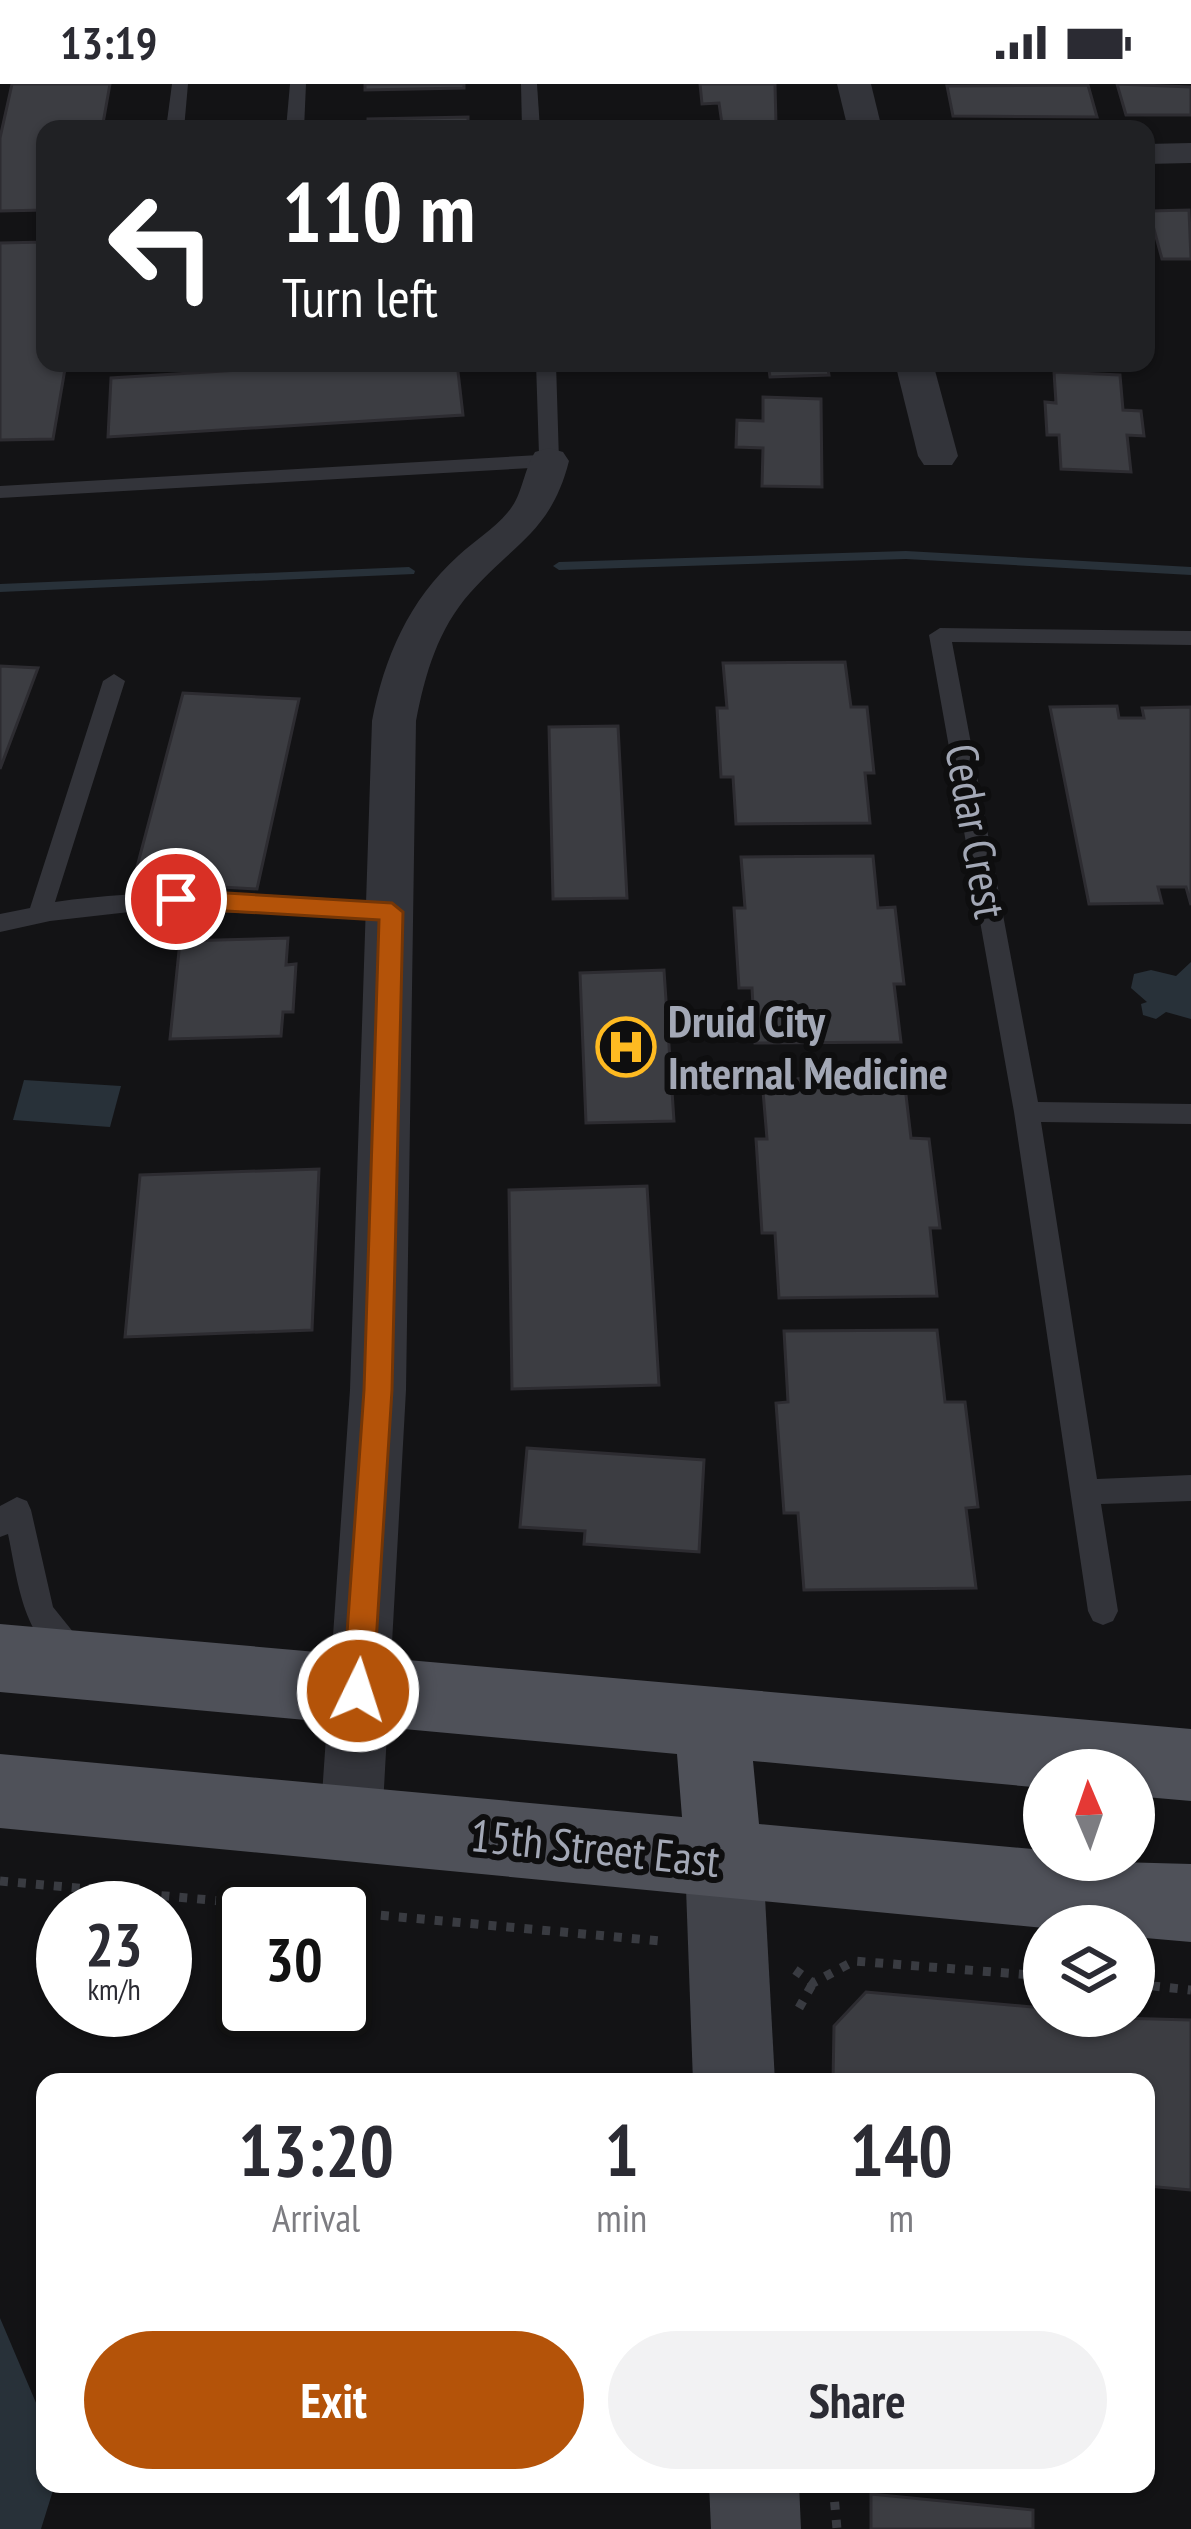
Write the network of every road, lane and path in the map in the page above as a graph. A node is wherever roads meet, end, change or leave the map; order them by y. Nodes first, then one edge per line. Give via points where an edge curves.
1 (180, 84) edge
2 (298, 84) edge
3 (529, 84) edge
4 (854, 84) edge
5 (176, 120) edge
6 (296, 120) edge
7 (531, 120) edge
8 (863, 120) edge
9 (1155, 154) edge
10 (1191, 154) edge
11 (546, 372) edge
12 (916, 372) edge
13 (938, 456) dead end
14 (549, 461) junction
15 (0, 492) edge
16 (1191, 638) edge
17 (114, 681) dead end
18 (392, 912) junction
19 (40, 913) junction
20 (0, 923) edge
21 (1027, 1112) junction
22 (1191, 1114) edge
23 (1191, 1489) edge
24 (1084, 1492) junction
25 (0, 1524) edge
26 (1103, 1611) dead end
27 (0, 1658) edge
28 (87, 1666) junction
29 (358, 1691) junction
30 (712, 1723) junction
31 (1191, 1765) edge
32 (0, 1791) edge
33 (351, 1824) junction
34 (724, 1860) junction
35 (0, 1881) edge
36 (216, 1901) edge
37 (1191, 1903) edge
38 (1155, 1986) edge
39 (1191, 1990) edge
40 (734, 2073) edge
41 (754, 2493) edge
42 (834, 2493) edge
43 (756, 2529) edge
44 (837, 2529) edge

1 - 5 lane
2 - 6 lane
3 - 7 lane
4 - 8 street
9 - 10 street
11 - 14 lane
12 - 13 street
14 - 15 lane
14 - 18 street via 541,499 522,527 456,580 412,647 394,721
16 - 21 lane, Cedar Crest via 940,635
17 - 19 lane
18 - 19 lane via 176,899
18 - 29 street via 378,1390
19 - 20 lane
21 - 22 lane
21 - 24 lane
23 - 24 lane
24 - 26 lane
25 - 28 lane via 17,1510 40,1614
27 - 28 main road
28 - 29 main road
29 - 30 main road
29 - 33 street
30 - 31 main road
30 - 34 main road
32 - 33 main road, 15th Street East
33 - 34 main road, 15th Street East
34 - 37 main road, 15th Street East
34 - 40 street
35 - 36 path
38 - 39 path
41 - 43 street
42 - 44 path

